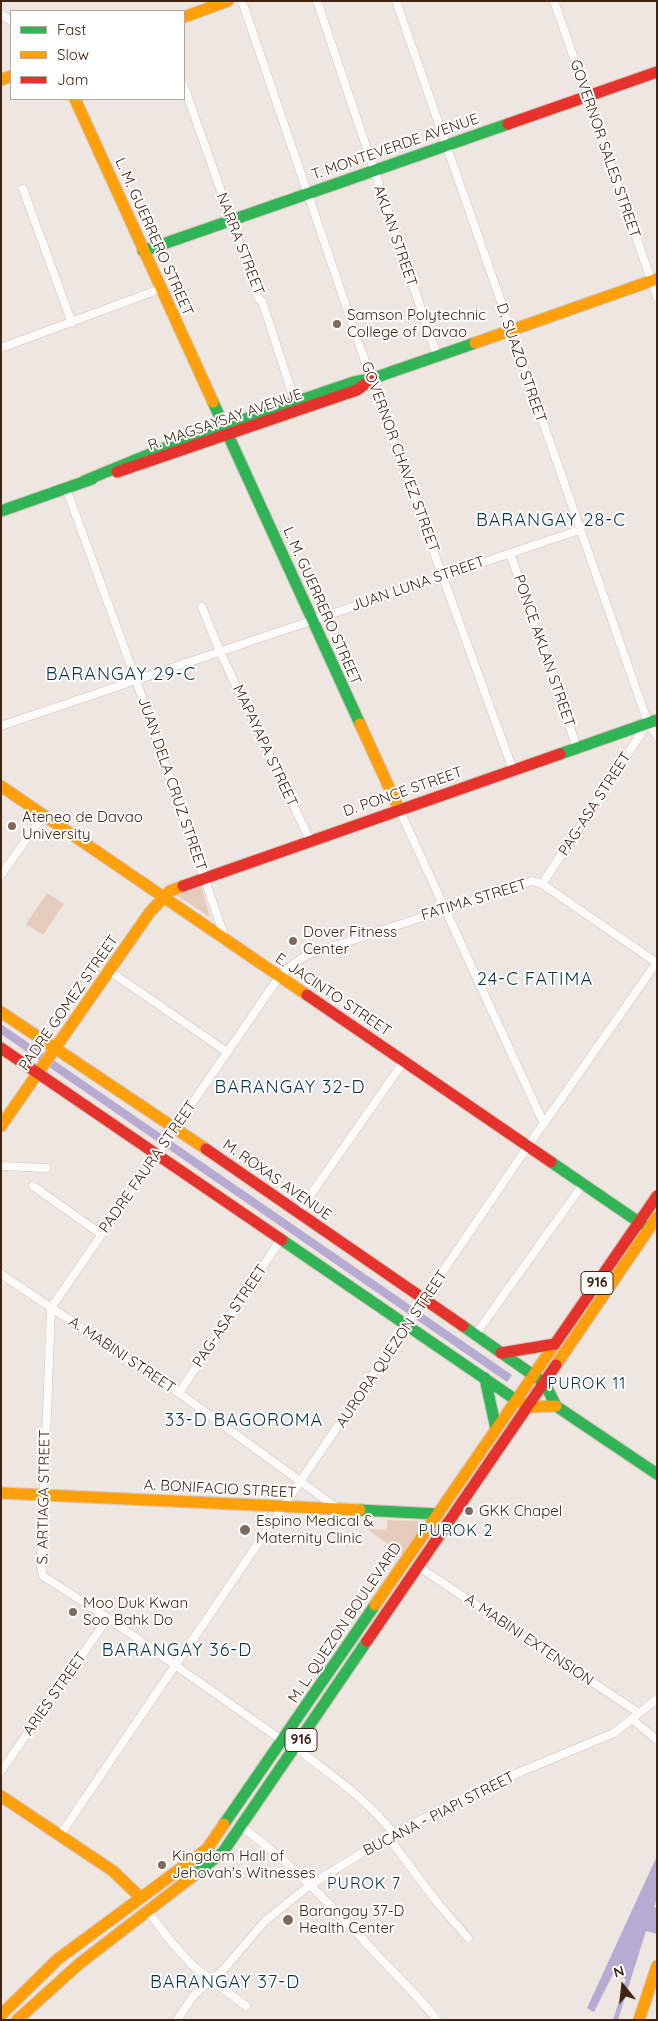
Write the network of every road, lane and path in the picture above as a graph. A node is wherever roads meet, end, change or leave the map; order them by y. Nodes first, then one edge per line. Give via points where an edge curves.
1 (228, 1) edge
2 (242, 1) edge
3 (317, 1) edge
4 (396, 1) edge
5 (554, 1) edge
6 (185, 17) edge
7 (657, 72) edge
8 (185, 89) edge
9 (587, 96) junction
10 (75, 100) edge
11 (445, 146) junction
12 (373, 171) junction
13 (23, 189) dead end
14 (308, 194) junction
15 (230, 221) junction
16 (143, 251) junction
17 (654, 280) edge
18 (160, 289) junction
19 (657, 297) edge
20 (72, 323) junction
21 (510, 330) junction
22 (1, 348) edge
23 (437, 356) junction
24 (371, 379) junction
25 (295, 402) junction
26 (226, 430) junction
27 (66, 488) junction
28 (1, 511) edge
29 (579, 530) junction
30 (510, 553) junction
31 (443, 576) junction
32 (202, 608) dead end
33 (312, 620) junction
34 (220, 652) junction
35 (136, 680) junction
36 (652, 722) edge
37 (1, 726) edge
38 (657, 736) edge
39 (577, 748) junction
40 (512, 770) junction
41 (1, 786) edge
42 (399, 810) junction
43 (43, 816) junction
44 (310, 840) junction
45 (1, 875) edge
46 (204, 877) junction
47 (542, 884) junction
48 (162, 897) junction
49 (445, 908) junction
50 (226, 940) junction
51 (657, 963) edge
52 (111, 972) junction
53 (279, 977) junction
54 (1, 1012) edge
55 (1, 1048) edge
56 (227, 1052) junction
57 (47, 1060) junction
58 (404, 1061) junction
59 (544, 1124) junction
60 (1, 1126) edge
61 (175, 1128) junction
62 (528, 1146) junction
63 (159, 1150) junction
64 (1, 1166) edge
65 (46, 1168) dead end
66 (583, 1184) junction
67 (33, 1186) dead end
68 (657, 1196) edge
69 (298, 1213) junction
70 (657, 1218) edge
71 (648, 1228) edge
72 (100, 1234) junction
73 (282, 1239) junction
74 (1, 1274) edge
75 (425, 1301) junction
76 (51, 1308) junction
77 (408, 1326) junction
78 (476, 1335) junction
79 (555, 1344) junction
80 (501, 1353) junction
81 (533, 1375) junction
82 (485, 1378) junction
83 (544, 1382) junction
84 (179, 1393) junction
85 (516, 1400) junction
86 (556, 1406) junction
87 (527, 1407) junction
88 (496, 1429) junction
89 (657, 1474) edge
90 (300, 1482) junction
91 (1, 1493) edge
92 (43, 1495) junction
93 (283, 1507) junction
94 (338, 1510) junction
95 (438, 1514) junction
96 (419, 1567) junction
97 (108, 1618) junction
98 (175, 1666) junction
99 (657, 1699) edge
100 (639, 1713) junction
101 (633, 1720) junction
102 (657, 1740) edge
103 (283, 1741) junction
104 (296, 1748) junction
105 (1, 1771) edge
106 (1, 1796) edge
107 (241, 1826) junction
108 (60, 1835) junction
109 (391, 1835) junction
110 (310, 1885) junction
111 (140, 1897) junction
112 (147, 1910) junction
113 (468, 1938) dead end
114 (657, 1966) edge
115 (210, 1980) junction
116 (246, 2006) dead end
117 (1, 2015) edge
118 (17, 2020) edge
119 (177, 2020) edge
120 (437, 2020) edge
121 (639, 2020) edge

1 - 6 main road
2 - 14 street, GOVERNOR CHAVEZ STREET
3 - 12 street, AKLAN STREET
4 - 11 street, D. SUAZO STREET
5 - 9 street, GOVERNOR SALES STREET
7 - 9 main road, T. MONTEVERDE AVENUE
8 - 15 street, NARRA STREET
9 - 11 main road, T. MONTEVERDE AVENUE
9 - 17 street, GOVERNOR SALES STREET
10 - 16 main road, L. M. GUERRERO STREET
11 - 12 main road, T. MONTEVERDE AVENUE
11 - 21 street, D. SUAZO STREET
12 - 14 main road, T. MONTEVERDE AVENUE
12 - 23 street, AKLAN STREET
13 - 20 street
14 - 15 main road, T. MONTEVERDE AVENUE
14 - 24 street, GOVERNOR CHAVEZ STREET
15 - 16 main road, T. MONTEVERDE AVENUE
15 - 25 street, NARRA STREET via 258,299 262,301
16 - 18 main road, L. M. GUERRERO STREET
17 - 19 street, GOVERNOR SALES STREET
17 - 21 main road, R. MAGSAYSAY AVENUE
18 - 20 street
18 - 26 main road, L. M. GUERRERO STREET
20 - 22 street
21 - 23 main road, R. MAGSAYSAY AVENUE
21 - 29 street, D. SUAZO STREET
23 - 24 main road, R. MAGSAYSAY AVENUE
24 - 25 main road, R. MAGSAYSAY AVENUE
24 - 26 main road, R. MAGSAYSAY AVENUE via 357,390
24 - 31 street, GOVERNOR CHAVEZ STREET
25 - 26 main road, R. MAGSAYSAY AVENUE
26 - 27 main road, R. MAGSAYSAY AVENUE via 128,461
26 - 33 main road, L. M. GUERRERO STREET
27 - 28 main road, R. MAGSAYSAY AVENUE
27 - 35 street, JUAN DELA CRUZ STREET
29 - 30 street, JUAN LUNA STREET
29 - 36 street, D. SUAZO STREET
30 - 31 street, JUAN LUNA STREET
30 - 39 street, PONCE AKLAN STREET
31 - 33 street, JUAN LUNA STREET
31 - 40 street, GOVERNOR CHAVEZ STREET
32 - 34 street, MAPAYAPA STREET
33 - 34 street, JUAN LUNA STREET
33 - 42 main road, L. M. GUERRERO STREET
34 - 35 street, JUAN LUNA STREET
34 - 44 street, MAPAYAPA STREET
35 - 37 street, JUAN LUNA STREET
35 - 46 street, JUAN DELA CRUZ STREET
36 - 38 street, D. SUAZO STREET
36 - 39 main road, D. PONCE STREET
36 - 47 street, PAG-ASA STREET
39 - 40 main road, D. PONCE STREET
40 - 42 main road, D. PONCE STREET
41 - 43 main road, E. JACINTO STREET
42 - 44 main road, D. PONCE STREET
42 - 49 street, L. M. GUERRERO STREET
43 - 45 street
43 - 48 main road, E. JACINTO STREET
44 - 46 main road, D. PONCE STREET
46 - 48 main road, D. PONCE STREET via 178,886
46 - 50 street, JUAN DELA CRUZ STREET
47 - 49 street, FATIMA STREET via 527,882
47 - 51 street, FATIMA STREET
48 - 50 main road, E. JACINTO STREET
48 - 52 main road, PADRE GOMEZ STREET
49 - 53 street, FATIMA STREET via 323,948 292,965
49 - 59 street, L. M. GUERRERO STREET
50 - 53 main road, E. JACINTO STREET
51 - 59 street, AURORA QUEZON STREET
52 - 56 street
52 - 57 main road, PADRE GOMEZ STREET
53 - 56 street, PADRE FAURA STREET
53 - 58 main road, E. JACINTO STREET
54 - 57 main road, M. ROXAS AVENUE
55 - 57 main road, M. ROXAS AVENUE
56 - 61 street, PADRE FAURA STREET
57 - 60 main road, PADRE GOMEZ STREET
57 - 61 main road, M. ROXAS AVENUE
57 - 63 main road, M. ROXAS AVENUE
58 - 62 main road, E. JACINTO STREET
58 - 69 street
59 - 62 street, AURORA QUEZON STREET
61 - 63 street, PADRE FAURA STREET
61 - 69 main road, M. ROXAS AVENUE
62 - 66 main road, E. JACINTO STREET
62 - 75 street, AURORA QUEZON STREET
63 - 72 street, PADRE FAURA STREET
63 - 73 main road, M. ROXAS AVENUE
64 - 65 street
66 - 71 main road, E. JACINTO STREET
66 - 78 street
67 - 72 street
68 - 71 main road, M. L. QUEZON BOULEVARD / 916
69 - 75 main road, M. ROXAS AVENUE
70 - 71 main road, M. L. QUEZON BOULEVARD / 916
71 - 79 main road, M. L. QUEZON BOULEVARD / 916
71 - 83 main road, M. L. QUEZON BOULEVARD / 916
72 - 76 street, PADRE FAURA STREET
73 - 77 main road, M. ROXAS AVENUE
73 - 84 street, PAG-ASA STREET
74 - 76 street, A. MABINI STREET
75 - 77 street, AURORA QUEZON STREET
75 - 78 main road, M. ROXAS AVENUE
76 - 84 street, A. MABINI STREET
76 - 92 street, S. ARTIAGA STREET
77 - 82 main road, M. ROXAS AVENUE
77 - 90 street, AURORA QUEZON STREET
78 - 80 main road, M. ROXAS AVENUE
79 - 80 main road
79 - 81 main road, M. L. QUEZON BOULEVARD / 916
80 - 81 main road, M. ROXAS AVENUE
81 - 83 main road, M. ROXAS AVENUE
81 - 85 main road, M. L. QUEZON BOULEVARD / 916
82 - 85 main road, M. ROXAS AVENUE
82 - 88 main road
83 - 86 main road
83 - 87 main road, M. L. QUEZON BOULEVARD / 916
84 - 90 street, A. MABINI STREET
85 - 87 main road, M. ROXAS AVENUE
85 - 88 main road, M. L. QUEZON BOULEVARD / 916
86 - 87 main road
86 - 89 main road
87 - 96 main road, M. L. QUEZON BOULEVARD / 916
88 - 95 main road, M. L. QUEZON BOULEVARD / 916
90 - 93 street, AURORA QUEZON STREET
90 - 94 street, A. MABINI STREET
91 - 92 main road, A. BONIFACIO STREET
92 - 93 main road, A. BONIFACIO STREET
92 - 97 street, S. ARTIAGA STREET via 43,1576
93 - 94 main road, A. BONIFACIO STREET
93 - 98 street, AURORA QUEZON STREET
94 - 95 main road, A. BONIFACIO STREET
95 - 103 main road, M. L. QUEZON BOULEVARD / 916
96 - 100 street, A. MABINI EXTENSION
96 - 104 main road, M. L. QUEZON BOULEVARD / 916
97 - 98 street, S. ARTIAGA STREET
97 - 105 street, ARIES STREET
98 - 103 street, S. ARTIAGA STREET
98 - 108 street, AURORA QUEZON STREET
99 - 100 street, BUCANA - PIAPI STREET
100 - 101 street, BUCANA - PIAPI STREET
101 - 102 street
101 - 109 street, BUCANA - PIAPI STREET via 614,1733 520,1772
103 - 111 main road, M. L. QUEZON BOULEVARD / 916 via 207,1849
104 - 107 main road, M. L. QUEZON BOULEVARD / 916
104 - 109 street via 355,1793 381,1817
106 - 108 main road
107 - 110 street
107 - 112 main road, M. L. QUEZON BOULEVARD / 916 via 223,1852 196,1876
108 - 111 main road via 113,1871
109 - 110 street, BUCANA - PIAPI STREET
109 - 113 street via 436,1901
110 - 115 street, BUCANA - PIAPI STREET via 273,1913
110 - 120 street
111 - 117 main road, M. L. QUEZON BOULEVARD / 916 via 58,1959
112 - 115 street via 172,1943
112 - 118 main road, M. L. QUEZON BOULEVARD / 916 via 71,1968
114 - 121 main road
115 - 116 street
115 - 119 street, BUCANA - PIAPI STREET via 193,1996

